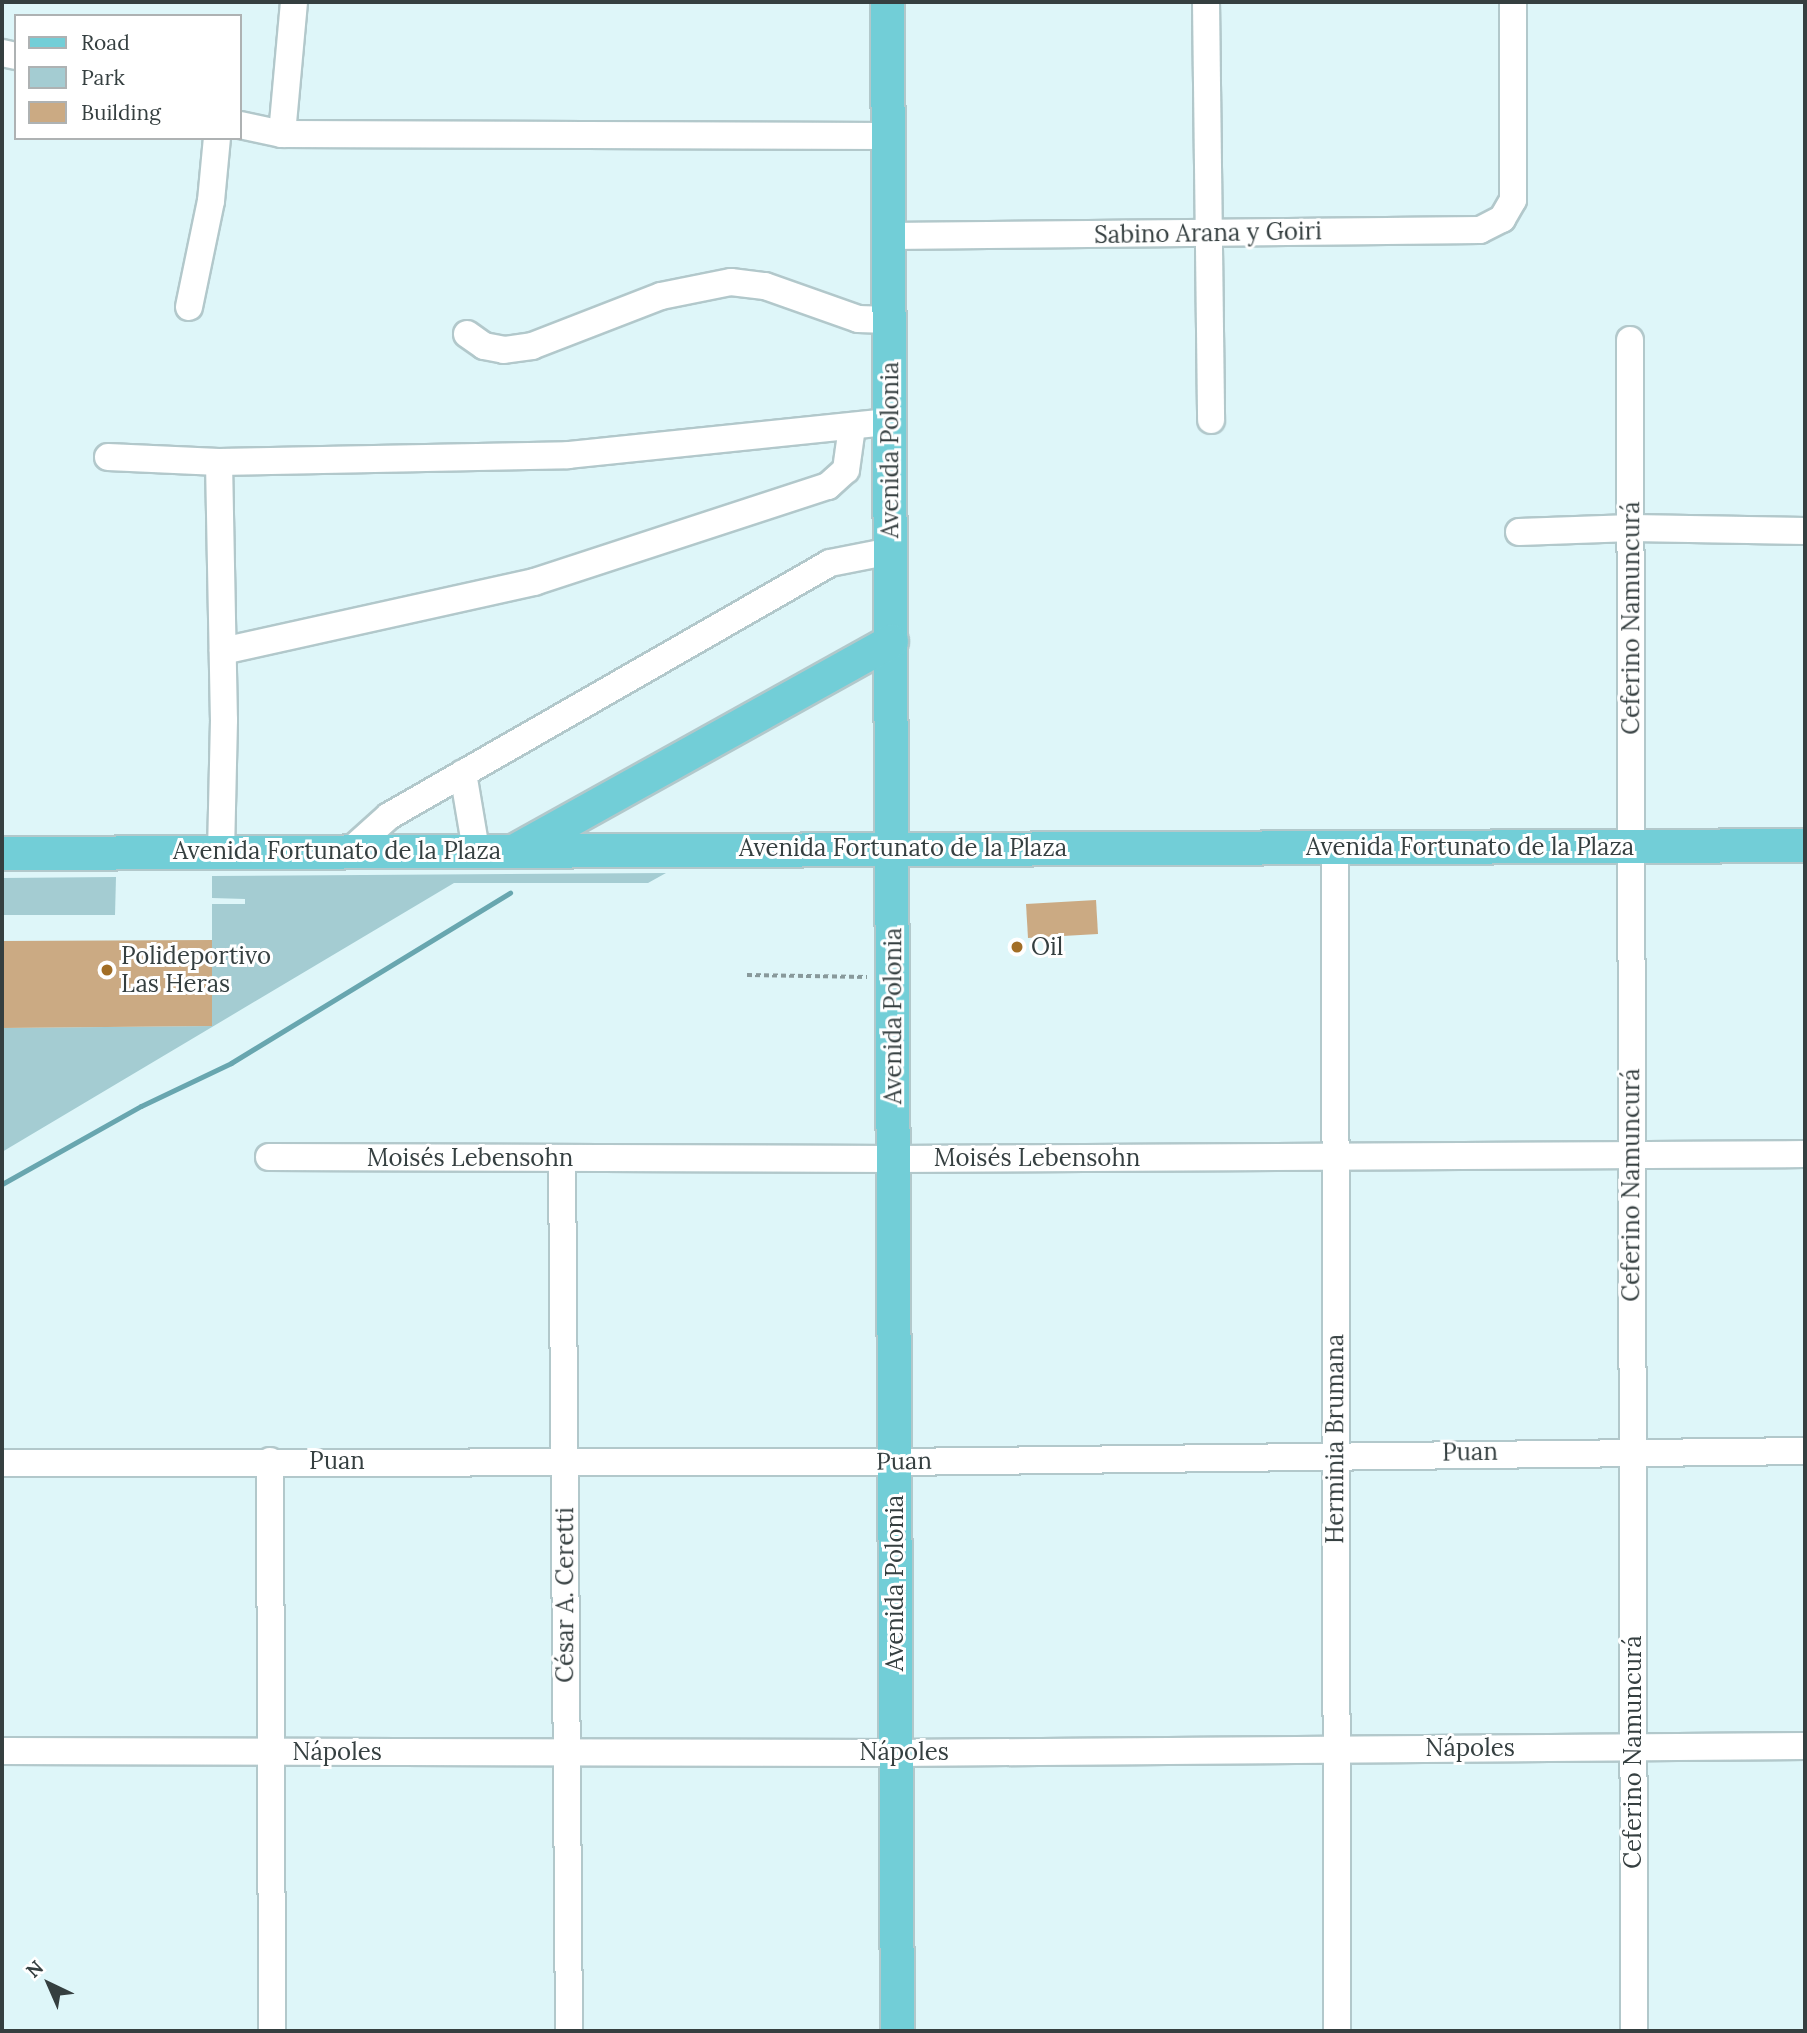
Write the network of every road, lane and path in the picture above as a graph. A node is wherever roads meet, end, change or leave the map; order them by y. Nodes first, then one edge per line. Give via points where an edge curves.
1 (295, 2) edge
2 (887, 2) edge
3 (1206, 2) edge
4 (1513, 2) edge
5 (242, 125) edge
6 (282, 134) junction
7 (888, 136) junction
8 (217, 140) edge
9 (1209, 233) junction
10 (889, 236) junction
11 (189, 307) dead end
12 (889, 320) junction
13 (467, 334) dead end
14 (1630, 340) dead end
15 (1210, 420) dead end
16 (890, 422) junction
17 (852, 426) junction
18 (108, 457) dead end
19 (219, 463) junction
20 (1632, 528) junction
21 (1805, 531) edge
22 (1519, 532) dead end
23 (891, 551) junction
24 (891, 641) junction
25 (223, 651) junction
26 (463, 773) junction
27 (1805, 845) edge
28 (1629, 846) junction
29 (892, 848) junction
30 (1335, 848) junction
31 (477, 850) junction
32 (515, 850) junction
33 (221, 851) junction
34 (350, 851) junction
35 (2, 853) edge
36 (747, 975) dead end
37 (893, 978) junction
38 (1630, 1154) junction
39 (1805, 1154) edge
40 (1335, 1156) junction
41 (269, 1157) dead end
42 (562, 1159) junction
43 (894, 1159) junction
44 (1632, 1450) junction
45 (1805, 1451) edge
46 (1335, 1454) junction
47 (270, 1461) junction
48 (895, 1462) junction
49 (2, 1463) edge
50 (564, 1463) junction
51 (1805, 1746) edge
52 (1633, 1747) junction
53 (1336, 1749) junction
54 (2, 1751) edge
55 (271, 1751) junction
56 (566, 1753) junction
57 (896, 1753) junction
58 (272, 2031) edge
59 (569, 2031) edge
60 (897, 2031) edge
61 (1337, 2031) edge
62 (1634, 2031) edge

1 - 6 street
2 - 7 main road, Avenida Polonia
3 - 9 street
4 - 9 street, Sabino Arana y Goiri via 1513,200 1502,219 1480,230
5 - 6 street
6 - 7 street
7 - 10 main road, Avenida Polonia
8 - 11 street via 211,201
9 - 10 street, Sabino Arana y Goiri
9 - 15 street
10 - 12 main road, Avenida Polonia
12 - 13 street via 858,318 765,286 731,282 661,296 531,346 485,346
12 - 16 main road, Avenida Polonia
14 - 20 street, Ceferino Namuncurá
16 - 17 street
16 - 23 main road, Avenida Polonia
17 - 19 street via 618,452
17 - 25 street via 846,470 828,486 534,582
18 - 19 street
19 - 25 street
20 - 21 street
20 - 22 street
20 - 28 street, Ceferino Namuncurá
23 - 24 main road, Avenida Polonia
23 - 26 street via 830,563
24 - 29 main road, Avenida Polonia
24 - 32 main road
25 - 33 street
26 - 31 street
26 - 34 street via 389,816
27 - 28 main road, Avenida Fortunato de la Plaza
28 - 30 main road, Avenida Fortunato de la Plaza
28 - 38 street, Ceferino Namuncurá
29 - 30 main road, Avenida Fortunato de la Plaza
29 - 32 main road, Avenida Fortunato de la Plaza
29 - 37 main road, Avenida Polonia
30 - 40 street, Herminia Brumana
31 - 32 main road, Avenida Fortunato de la Plaza
31 - 34 main road, Avenida Fortunato de la Plaza
33 - 34 main road, Avenida Fortunato de la Plaza
33 - 35 main road, Avenida Fortunato de la Plaza
36 - 37 path
37 - 43 main road, Avenida Polonia
38 - 39 street, Moisés Lebensohn
38 - 40 street, Moisés Lebensohn
38 - 44 street, Ceferino Namuncurá
40 - 43 street, Moisés Lebensohn
40 - 46 street, Herminia Brumana
41 - 42 street, Moisés Lebensohn
42 - 43 street, Moisés Lebensohn
42 - 50 street, César A. Ceretti
43 - 48 main road, Avenida Polonia
44 - 45 street, Puan
44 - 46 street, Puan
44 - 52 street, Ceferino Namuncurá
46 - 48 street, Puan
46 - 53 street, Herminia Brumana
47 - 49 street, Puan
47 - 50 street, Puan
47 - 55 street
48 - 50 street, Puan
48 - 57 main road, Avenida Polonia
50 - 56 street, César A. Ceretti
51 - 52 street, Nápoles
52 - 53 street, Nápoles
52 - 62 street, Ceferino Namuncurá
53 - 57 street, Nápoles
53 - 61 street, Herminia Brumana
54 - 55 street, Nápoles
55 - 56 street, Nápoles
55 - 58 street
56 - 57 street, Nápoles
56 - 59 street, César A. Ceretti
57 - 60 main road, Avenida Polonia

